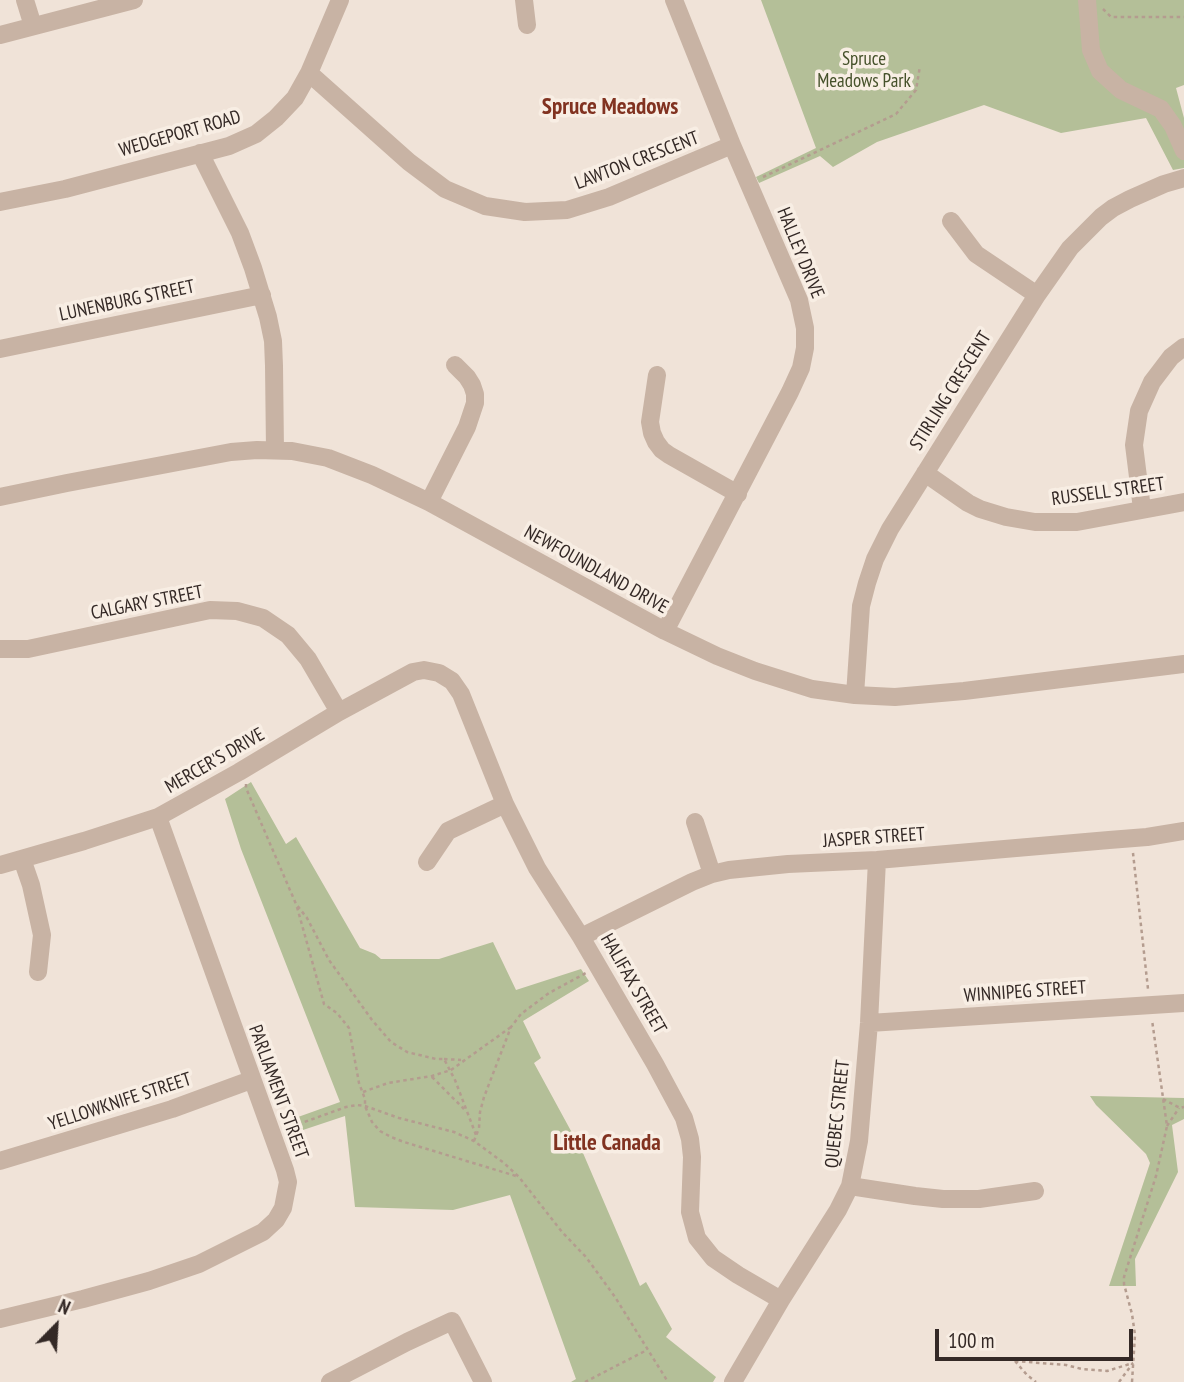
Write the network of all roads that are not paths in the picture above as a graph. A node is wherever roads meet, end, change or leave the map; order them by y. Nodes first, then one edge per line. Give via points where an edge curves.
1 (25, 0) edge
2 (134, 0) edge
3 (340, 0) edge
4 (524, 0) edge
5 (674, 0) edge
6 (1087, 1) edge
7 (527, 25) dead end
8 (33, 26) junction
9 (0, 35) edge
10 (309, 73) junction
11 (732, 145) junction
12 (1184, 151) edge
13 (200, 153) junction
14 (1184, 178) edge
15 (0, 202) edge
16 (951, 221) dead end
17 (262, 295) junction
18 (1037, 295) junction
19 (1184, 347) edge
20 (0, 349) edge
21 (455, 365) dead end
22 (657, 375) dead end
23 (275, 450) junction
24 (925, 473) junction
25 (738, 494) junction
26 (0, 497) edge
27 (429, 502) junction
28 (1184, 502) edge
29 (1142, 509) junction
30 (665, 631) junction
31 (0, 649) edge
32 (1184, 664) edge
33 (439, 673) joint
34 (855, 695) junction
35 (339, 712) junction
36 (505, 804) junction
37 (158, 817) junction
38 (695, 822) dead end
39 (1184, 831) edge
40 (22, 859) junction
41 (877, 860) junction
42 (427, 862) dead end
43 (0, 865) edge
44 (712, 874) junction
45 (581, 937) junction
46 (38, 972) dead end
47 (1184, 1003) edge
48 (869, 1023) junction
49 (251, 1080) junction
50 (0, 1161) edge
51 (850, 1186) junction
52 (1035, 1191) dead end
53 (781, 1300) junction
54 (0, 1319) edge
55 (330, 1382) edge
56 (483, 1382) edge
57 (733, 1382) edge

1 - 8 street
2 - 8 street
3 - 10 street, WEDGEPORT ROAD
4 - 7 street
5 - 11 street, HALLEY DRIVE
6 - 12 street via 1091,50 1100,71 1121,90 1161,109
8 - 9 street
10 - 11 street, LAWTON CRESCENT via 409,162 445,189 485,206 525,212 567,210
10 - 13 street, WEDGEPORT ROAD via 296,98 256,134
11 - 25 street, HALLEY DRIVE via 799,299 805,328 801,368
13 - 15 street, WEDGEPORT ROAD
13 - 17 street via 240,233
14 - 18 street, STIRLING CRESCENT via 1130,199 1101,217 1070,248
16 - 18 street via 976,254
17 - 20 street, LUNENBURG STREET
17 - 23 street via 273,341
18 - 24 street, STIRLING CRESCENT
19 - 29 street via 1152,382 1139,411 1134,445
21 - 27 street via 472,386 475,403
22 - 25 street via 650,422 656,442 669,455
23 - 26 street, NEWFOUNDLAND DRIVE via 231,453
23 - 27 street, NEWFOUNDLAND DRIVE via 346,464
24 - 29 street, RUSSELL STREET via 968,503 1019,520 1077,522
24 - 34 street, STIRLING CRESCENT via 890,529 867,583 861,606
25 - 30 street, HALLEY DRIVE
27 - 30 street, NEWFOUNDLAND DRIVE
28 - 29 street, RUSSELL STREET
30 - 34 street, NEWFOUNDLAND DRIVE via 755,671 812,689
31 - 35 street, CALGARY STREET via 28,649 210,610 237,611 263,618 288,635
32 - 34 street, NEWFOUNDLAND DRIVE via 964,691
33 - 35 street, MERCER'S DRIVE via 413,672
33 - 36 street, HALIFAX STREET via 461,694
35 - 37 street, MERCER'S DRIVE
36 - 42 street via 448,831
36 - 45 street, HALIFAX STREET via 537,868
37 - 40 street, MERCER'S DRIVE
37 - 49 street, PARLIAMENT STREET
38 - 44 street
39 - 41 street, JASPER STREET
40 - 43 street, MERCER'S DRIVE
40 - 46 street via 42,935
41 - 44 street, JASPER STREET via 788,864
41 - 48 street, QUEBEC STREET
44 - 45 street, JASPER STREET
45 - 53 street, HALIFAX STREET via 684,1118 691,1139 690,1212 697,1238 713,1258
47 - 48 street, WINNIPEG STREET
48 - 51 street, QUEBEC STREET via 859,1141
49 - 50 street, YELLOWKNIFE STREET
49 - 54 street, PARLIAMENT STREET via 288,1182 284,1208 276,1220 263,1232 199,1264
51 - 52 street via 943,1199
51 - 53 street, QUEBEC STREET
53 - 57 street, QUEBEC STREET
55 - 56 street via 452,1321

